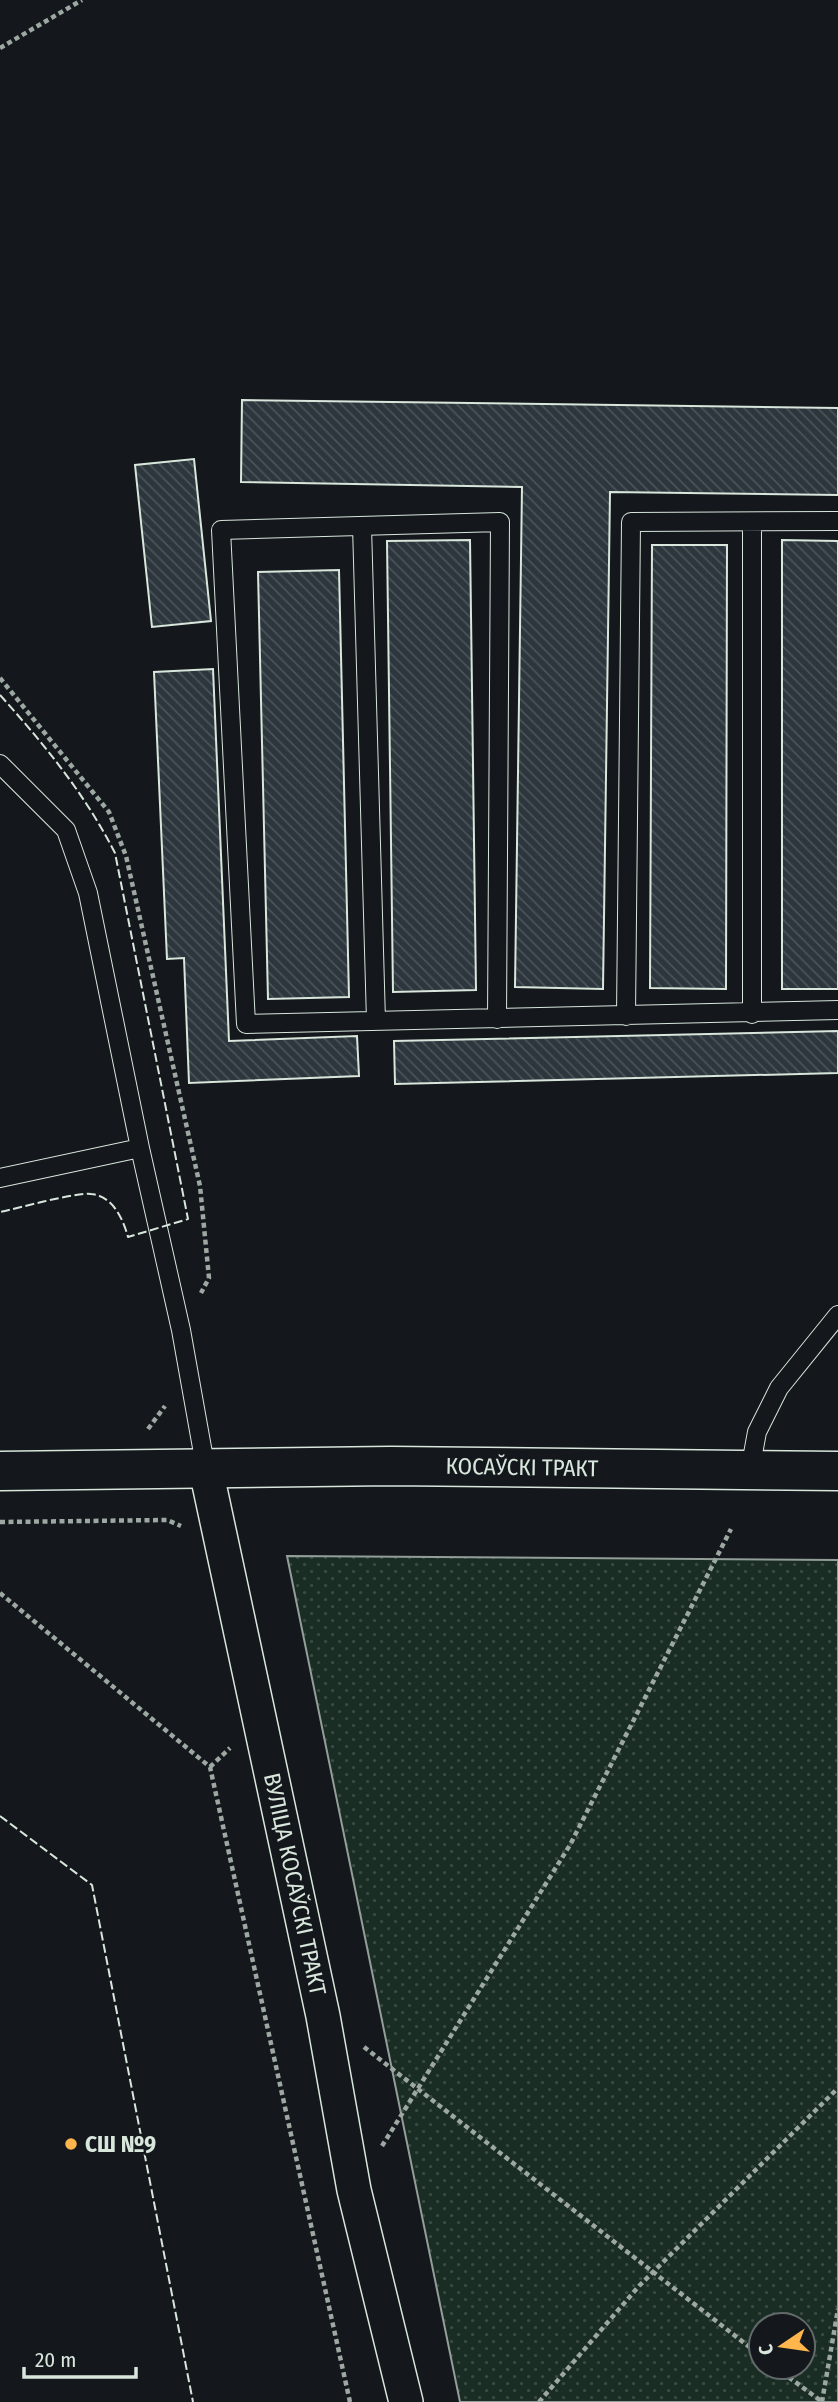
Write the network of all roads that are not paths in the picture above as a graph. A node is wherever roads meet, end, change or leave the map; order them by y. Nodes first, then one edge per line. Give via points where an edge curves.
1 (838, 521) edge
2 (752, 523) junction
3 (362, 526) junction
4 (0, 764) edge
5 (838, 1010) edge
6 (752, 1014) junction
7 (626, 1016) junction
8 (497, 1019) junction
9 (376, 1021) junction
10 (139, 1148) junction
11 (0, 1178) edge
12 (838, 1315) edge
13 (206, 1470) junction
14 (750, 1470) junction
15 (0, 1471) edge
16 (838, 1471) edge
17 (406, 2402) edge

1 - 2 lane
2 - 6 lane
2 - 7 lane via 631,522
3 - 8 lane via 500,522
3 - 9 lane
3 - 9 lane via 221,530 246,1024
4 - 10 lane via 66,830 88,893
5 - 6 lane
6 - 7 lane
7 - 8 lane
8 - 9 lane
10 - 11 lane
10 - 13 lane via 181,1330
12 - 14 lane via 779,1388 757,1432
13 - 14 main road, КОСАЎСКІ ТРАКТ via 391,1466
13 - 15 main road
13 - 17 street, ВУЛІЦА КОСАЎСКІ ТРАКТ via 323,2016 354,2190
14 - 16 main road, КОСАЎСКІ ТРАКТ

